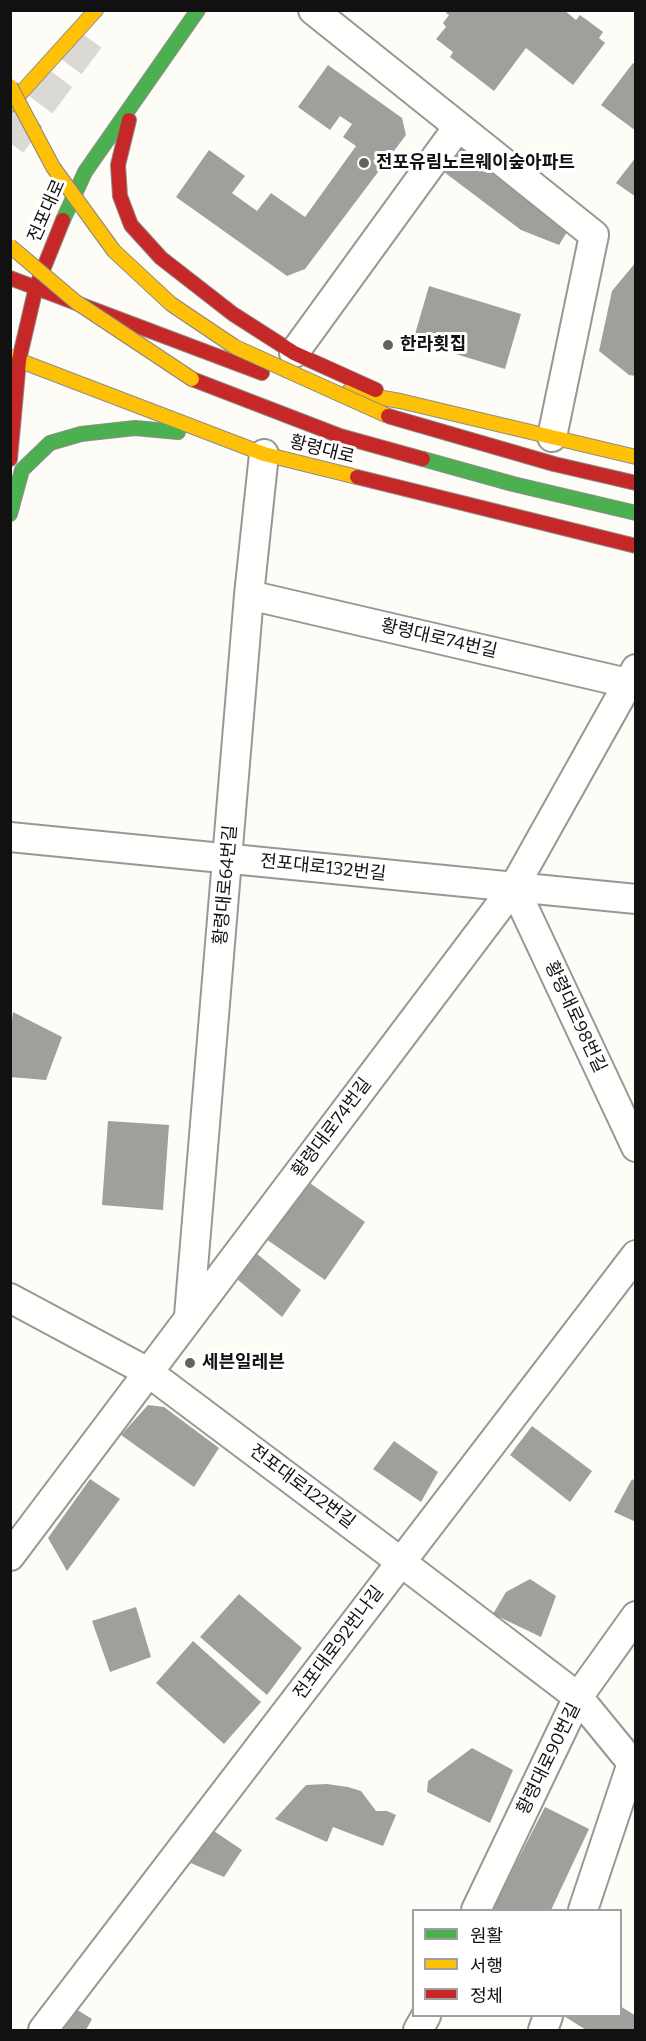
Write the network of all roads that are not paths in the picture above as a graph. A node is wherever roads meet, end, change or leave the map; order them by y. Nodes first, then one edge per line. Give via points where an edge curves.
1 (96, 10) edge
2 (198, 10) edge
3 (313, 10) edge
4 (10, 86) edge
5 (134, 99) junction
6 (10, 105) edge
7 (458, 127) junction
8 (74, 195) junction
9 (10, 246) edge
10 (12, 278) edge
11 (36, 286) junction
12 (15, 314) dead end
13 (294, 353) junction
14 (15, 358) edge
15 (400, 401) junction
16 (217, 436) junction
17 (552, 437) junction
18 (264, 454) junction
19 (636, 457) edge
20 (10, 459) edge
21 (636, 483) edge
22 (636, 513) edge
23 (10, 514) edge
24 (636, 546) edge
25 (249, 595) junction
26 (633, 679) edge
27 (10, 837) edge
28 (228, 858) junction
29 (514, 887) junction
30 (636, 899) edge
31 (636, 1147) edge
32 (636, 1255) edge
33 (10, 1298) edge
34 (189, 1316) junction
35 (148, 1372) junction
36 (10, 1556) edge
37 (401, 1562) junction
38 (636, 1616) edge
39 (578, 1697) junction
40 (477, 1909) edge
41 (584, 1909) edge
42 (425, 2017) edge
43 (43, 2031) edge
44 (418, 2031) edge

1 - 6 main road
2 - 5 main road, 전포대로
3 - 7 street
4 - 8 main road, bridge via 53,167
5 - 8 main road, 전포대로
5 - 13 main road via 118,165 120,196 131,225 161,258 233,314
7 - 13 street
7 - 17 street via 594,235
8 - 11 main road, 전포대로
8 - 21 main road, bridge via 114,251 171,303 235,347 395,419
9 - 22 main road, bridge via 76,302 192,379 340,436
10 - 11 main road
11 - 14 main road, 전포대로
11 - 15 main road via 279,380
12 - 14 main road
13 - 15 main road
14 - 16 main road, 황령대로
14 - 20 main road, 전포대로
15 - 17 main road
16 - 18 main road, 황령대로
16 - 23 main road via 135,428 81,434 50,443 22,470
17 - 19 main road
18 - 24 main road, 황령대로
18 - 25 street, 황령대로64번길
25 - 26 street, 황령대로74번길
25 - 28 street, 황령대로64번길
26 - 29 street, 황령대로74번길
27 - 28 street, 전포대로132번길
28 - 29 street, 전포대로132번길
28 - 34 street, 황령대로64번길
29 - 30 street, 전포대로132번길
29 - 31 street, 황령대로98번길
29 - 34 street, 황령대로74번길
32 - 37 street, 전포대로92번나길
33 - 35 street, 전포대로122번길
34 - 35 street, 황령대로74번길
35 - 36 street, 황령대로74번길
35 - 37 street, 전포대로122번길
37 - 39 street, 전포대로122번길
37 - 43 street, 전포대로92번나길
38 - 39 street, 황령대로90번길
39 - 40 street, 황령대로90번길
39 - 41 street, 전포대로122번길 via 632,1763
42 - 44 street

